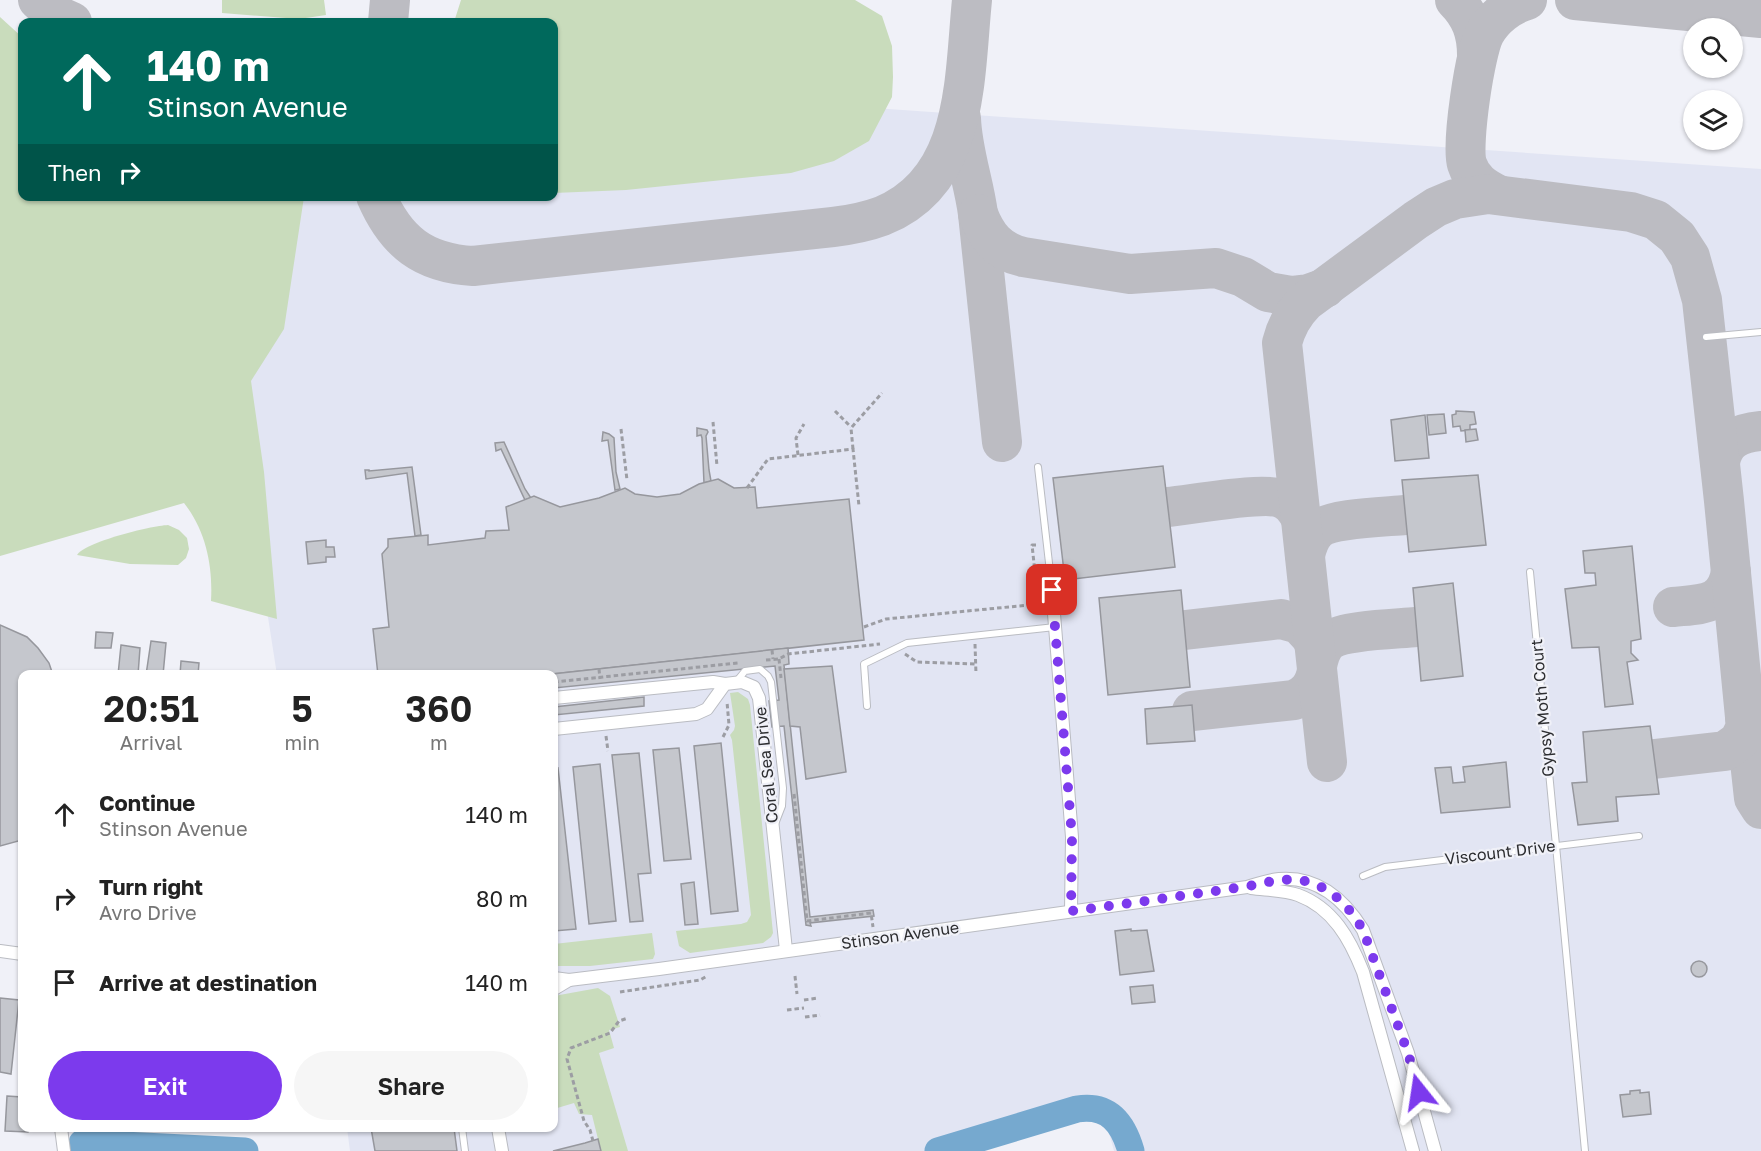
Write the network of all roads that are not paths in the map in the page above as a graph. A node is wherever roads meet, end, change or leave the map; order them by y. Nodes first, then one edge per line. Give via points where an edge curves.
1 (1761, 332) edge
2 (1706, 337) dead end
3 (1038, 467) dead end
4 (1530, 572) dead end
5 (1052, 590) joint
6 (1056, 627) junction
7 (731, 684) junction
8 (558, 698) edge
9 (867, 706) dead end
10 (558, 729) edge
11 (773, 829) junction
12 (1639, 836) dead end
13 (1555, 845) junction
14 (1363, 876) dead end
15 (1247, 887) junction
16 (1071, 911) junction
17 (0, 951) edge
18 (786, 951) junction
19 (18, 953) edge
20 (558, 979) edge
21 (569, 980) junction
22 (558, 987) edge
23 (62, 1132) edge
24 (463, 1132) edge
25 (499, 1132) edge
26 (64, 1151) edge
27 (465, 1151) edge
28 (501, 1151) edge
29 (1413, 1151) edge
30 (1435, 1151) edge
31 (1585, 1151) edge

1 - 2 lane
3 - 5 lane
4 - 13 lane, Gypsy Moth Court
5 - 6 street
6 - 9 lane via 907,643 864,664
6 - 16 street via 1072,837
7 - 8 street via 713,682
7 - 10 street via 707,709 696,714
7 - 11 street, Coral Sea Drive via 742,682 754,687 759,698
7 - 11 lane via 745,671 760,669 771,682 783,788 782,806
11 - 18 street, Coral Sea Drive
12 - 13 lane, Viscount Drive
13 - 14 lane, Viscount Drive via 1385,867
13 - 31 lane, Gypsy Moth Court
15 - 16 street, Stinson Avenue
15 - 29 street via 1296,894 1327,913 1341,927 1362,972
15 - 30 street via 1277,879 1310,883 1328,890 1353,913 1371,948 1408,1053
16 - 18 street, Stinson Avenue
17 - 19 street
18 - 21 street, Stinson Avenue
20 - 21 street, Stinson Avenue
21 - 22 street
23 - 26 street
24 - 27 lane
25 - 28 street

